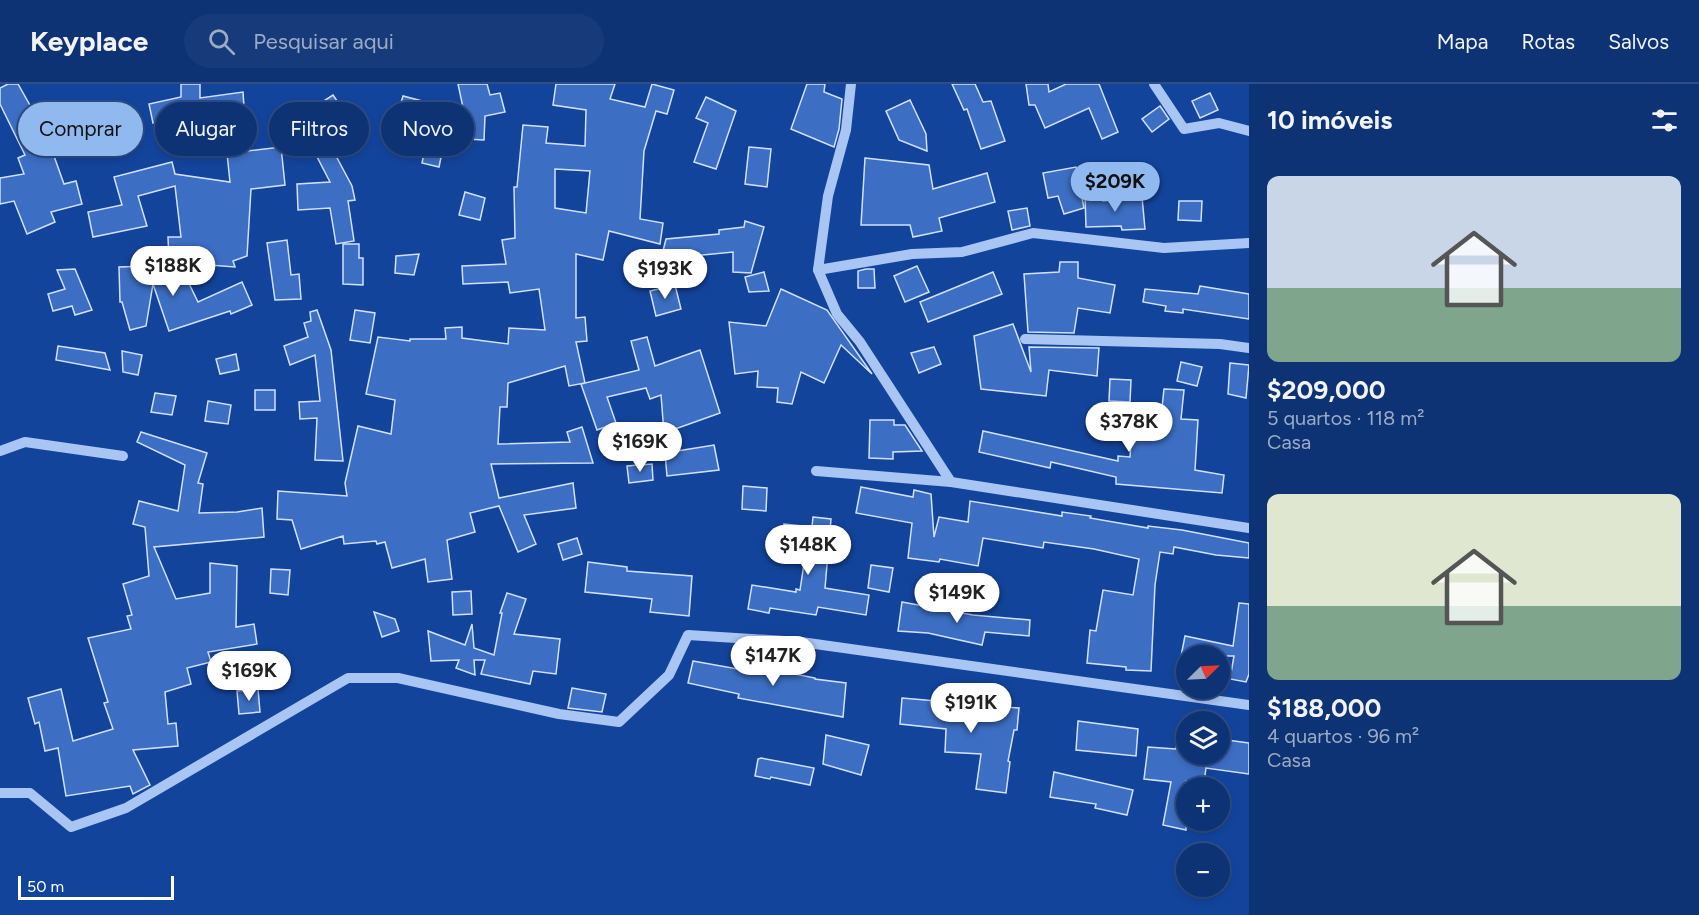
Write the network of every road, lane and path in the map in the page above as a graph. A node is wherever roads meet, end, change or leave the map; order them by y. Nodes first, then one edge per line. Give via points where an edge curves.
1 (851, 84) edge
2 (1155, 84) edge
3 (1249, 131) edge
4 (1249, 243) edge
5 (818, 270) junction
6 (1025, 339) dead end
7 (1249, 348) edge
8 (0, 451) edge
9 (123, 456) dead end
10 (816, 471) dead end
11 (951, 482) junction
12 (1249, 528) edge
13 (1249, 705) edge
14 (0, 793) edge

1 - 5 street via 846,130 828,196
2 - 3 street via 1184,129 1219,123
4 - 5 street via 1164,248 1033,233 962,252 912,254
5 - 11 street via 837,314 860,342
6 - 7 street
8 - 9 street via 25,442
10 - 11 street
11 - 12 street
13 - 14 street via 801,642 688,635 669,675 619,722 559,714 398,678 348,678 126,808 71,827 30,793

